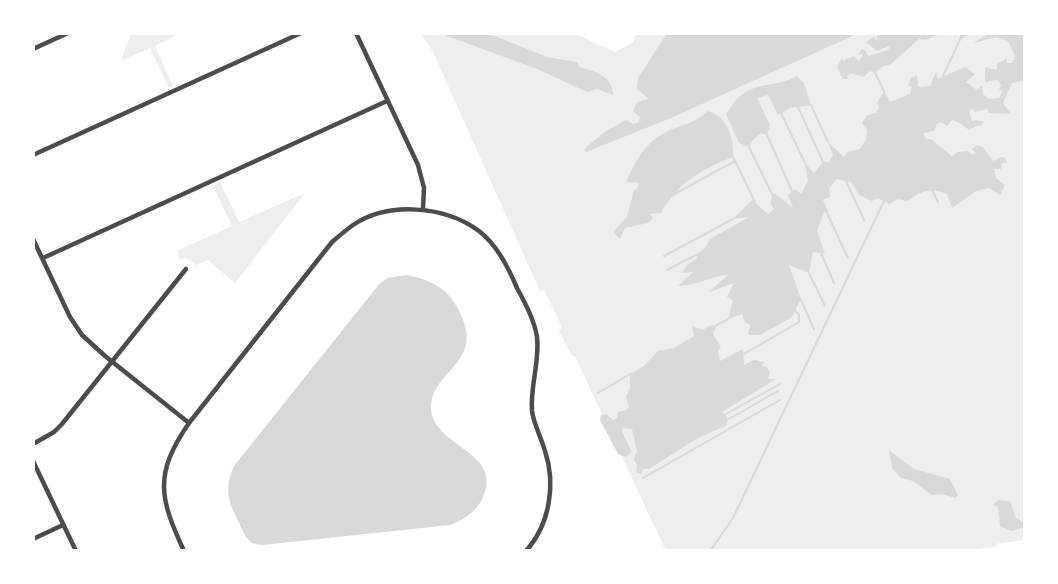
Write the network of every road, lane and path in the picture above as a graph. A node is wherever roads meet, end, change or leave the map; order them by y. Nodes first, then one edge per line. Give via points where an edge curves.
1 (68, 33) edge
2 (301, 33) edge
3 (356, 33) edge
4 (33, 49) edge
5 (387, 101) junction
6 (33, 155) edge
7 (423, 209) junction
8 (33, 239) edge
9 (43, 258) junction
10 (186, 269) dead end
11 (112, 362) junction
12 (189, 423) junction
13 (33, 444) edge
14 (33, 461) edge
15 (63, 525) junction
16 (33, 539) edge
17 (76, 551) edge
18 (184, 551) edge
19 (526, 551) edge

1 - 4 street
2 - 6 street
3 - 5 street
5 - 7 street via 418,165
5 - 9 street
7 - 12 street via 379,214 355,223 332,242
7 - 19 street via 478,231 494,247 533,320 537,352 533,414 550,478 549,505
8 - 9 street
9 - 11 street via 70,317 82,335
10 - 11 street
11 - 12 street
11 - 13 street via 62,424
12 - 18 street via 174,445 163,482 169,519
14 - 15 street
15 - 16 street
15 - 17 street

